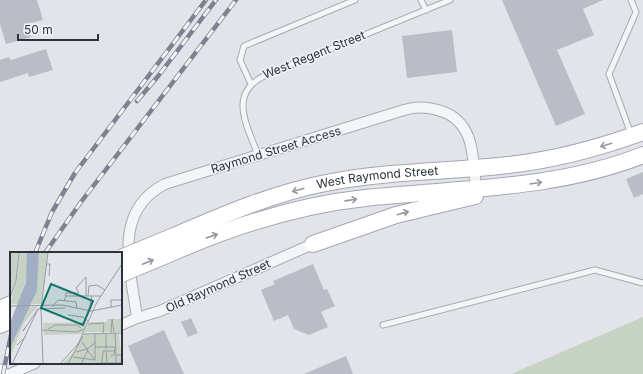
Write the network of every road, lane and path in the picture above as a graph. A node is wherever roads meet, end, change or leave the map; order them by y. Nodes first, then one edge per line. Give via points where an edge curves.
1 (355, 0) edge
2 (422, 0) edge
3 (450, 0) edge
4 (631, 0) edge
5 (426, 10) junction
6 (251, 84) junction
7 (638, 134) edge
8 (258, 155) junction
9 (643, 155) edge
10 (474, 168) junction
11 (517, 186) junction
12 (476, 189) junction
13 (175, 244) junction
14 (313, 244) joint
15 (122, 258) edge
16 (122, 273) edge
17 (643, 283) edge
18 (10, 304) edge
19 (0, 309) edge
20 (137, 318) junction
21 (10, 320) edge
22 (0, 325) edge
23 (122, 325) edge
24 (383, 325) dead end
25 (33, 364) edge
26 (10, 374) edge

1 - 6 lane via 244,46 240,60
2 - 5 lane
3 - 5 lane, West Regent Street
4 - 7 lane via 636,12 609,74
5 - 6 lane, West Regent Street via 266,75
6 - 8 lane, West Regent Street via 244,93 243,106
7 -> 10 main road, West Raymond Street via 557,158
8 - 10 street, Raymond Street Access via 420,107 444,112 462,124 469,138
8 - 20 street, Raymond Street Access via 165,184 144,199 134,214 128,234
11 -> 9 main road, West Raymond Street via 578,174
10 - 12 street, Raymond Street Access
10 -> 13 main road, West Raymond Street via 381,175 299,189 251,204
11 - 12 main road, West Raymond Street
14 -> 11 main road via 408,212
13 -> 12 main road, West Raymond Street via 310,207 364,198
13 - 15 main road, West Raymond Street, bridge
16 -> 13 main road, West Raymond Street, bridge
14 - 20 street, Old Raymond Street via 160,311
17 - 24 lane via 595,270
18 - 19 main road
20 - 23 street, Old Raymond Street
21 - 22 main road
25 - 26 street

